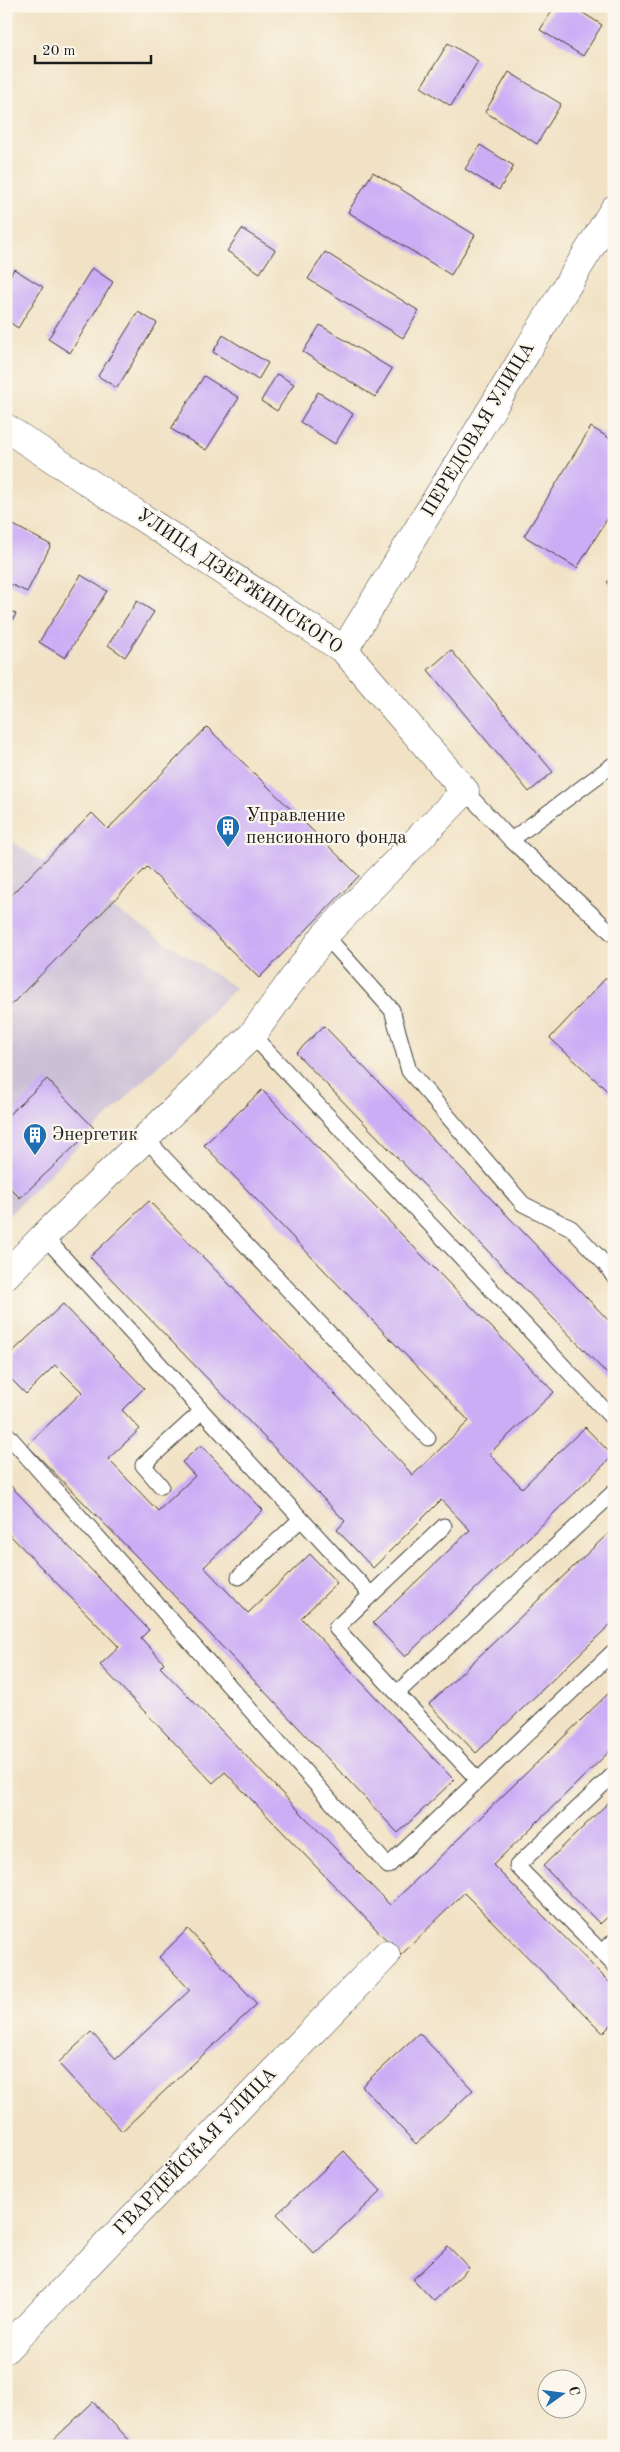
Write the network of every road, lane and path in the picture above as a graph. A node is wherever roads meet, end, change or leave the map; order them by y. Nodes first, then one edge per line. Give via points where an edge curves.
1 (614, 210) edge
2 (6, 428) edge
3 (344, 650) junction
4 (614, 764) edge
5 (464, 791) junction
6 (511, 840) junction
7 (325, 935) junction
8 (614, 935) edge
9 (252, 1035) junction
10 (146, 1139) junction
11 (44, 1236) junction
12 (6, 1275) edge
13 (614, 1277) edge
14 (202, 1411) junction
15 (614, 1420) edge
16 (6, 1433) edge
17 (428, 1438) dead end
18 (161, 1486) dead end
19 (614, 1492) edge
20 (301, 1518) junction
21 (444, 1526) dead end
22 (239, 1577) dead end
23 (371, 1594) junction
24 (614, 1651) edge
25 (397, 1693) junction
26 (614, 1774) edge
27 (478, 1780) junction
28 (614, 1942) edge
29 (602, 1953) junction
30 (386, 1955) dead end
31 (614, 1965) edge
32 (6, 2350) edge

1 - 3 street, ПЕРЕДОВАЯ УЛИЦА
2 - 3 street, УЛИЦА ДЗЕРЖИНСКОГО
3 - 5 street, УЛИЦА ДЗЕРЖИНСКОГО
4 - 6 lane
5 - 6 lane
5 - 7 street
6 - 8 lane
7 - 9 street
7 - 13 lane via 392,1010 409,1071 523,1204 571,1228 606,1264
9 - 10 street
9 - 15 lane
10 - 11 street
10 - 17 lane
11 - 12 street
11 - 14 lane
14 - 18 lane via 143,1465
14 - 20 lane
16 - 27 lane via 388,1866
19 - 25 lane
20 - 22 lane
20 - 23 lane
21 - 23 lane
23 - 25 lane via 336,1628
24 - 27 lane
25 - 27 lane
26 - 29 lane via 517,1866
28 - 29 lane
29 - 31 lane
30 - 32 street, ГВАРДЕЙСКАЯ УЛИЦА

